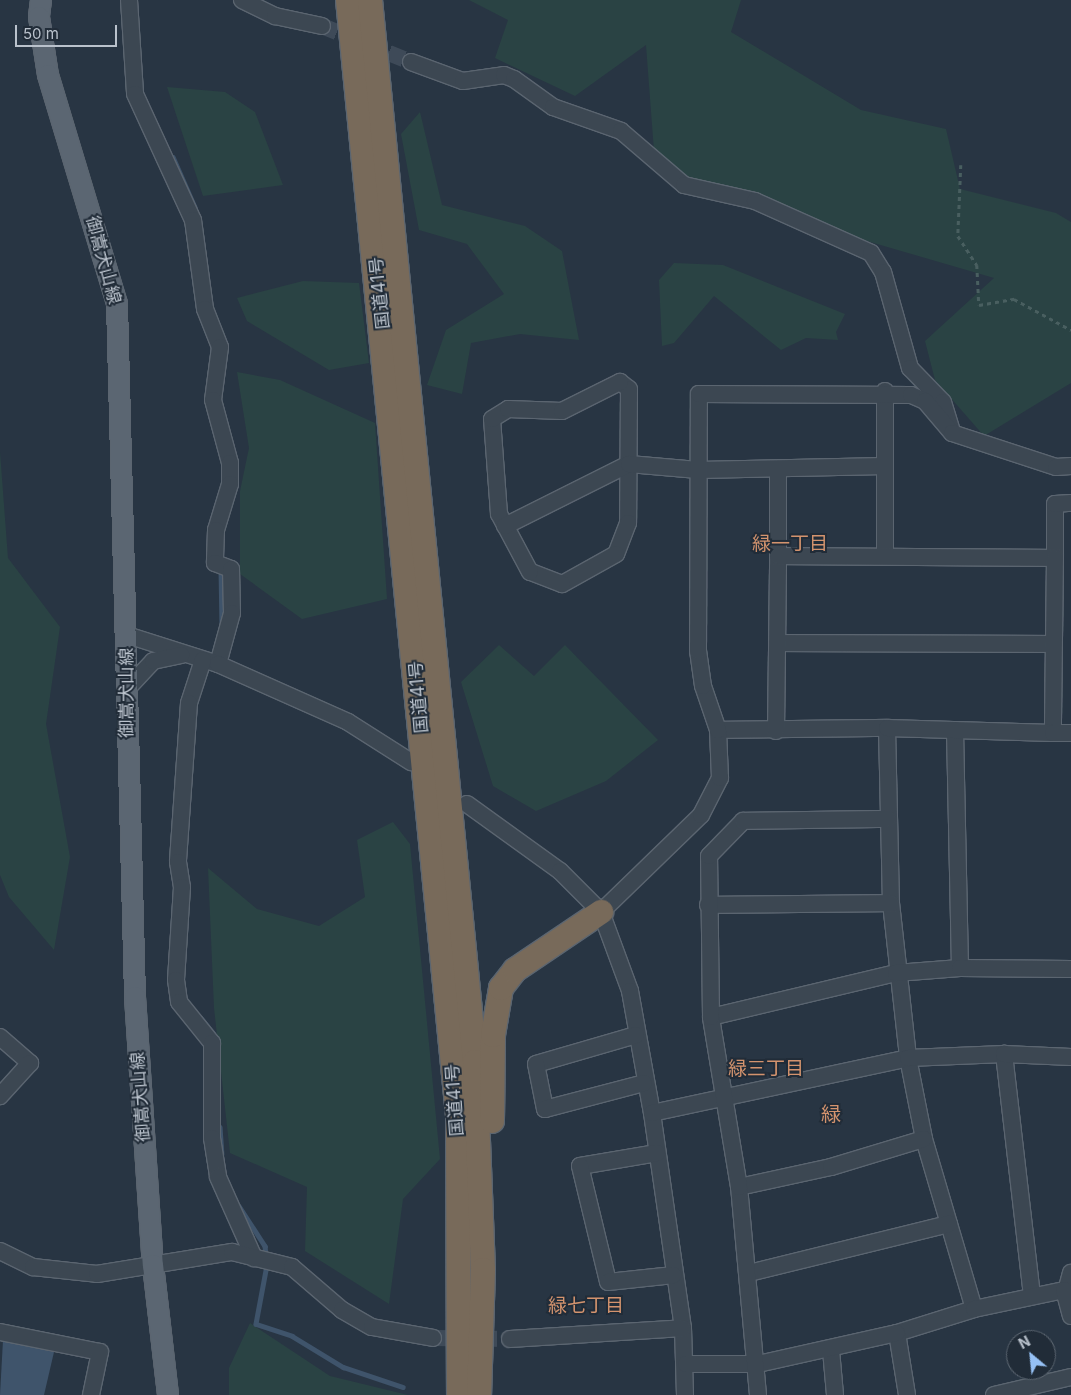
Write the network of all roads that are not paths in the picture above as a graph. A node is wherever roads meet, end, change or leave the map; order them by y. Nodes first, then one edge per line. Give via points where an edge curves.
1 (41, 0) edge
2 (130, 0) edge
3 (242, 0) edge
4 (346, 0) edge
5 (370, 0) edge
6 (379, 0) edge
7 (322, 26) tunnel mouth
8 (411, 62) tunnel mouth
9 (385, 144) junction
10 (885, 392) junction
11 (952, 433) junction
12 (629, 464) junction
13 (885, 466) junction
14 (1071, 466) edge
15 (698, 470) junction
16 (778, 471) junction
17 (1071, 503) edge
18 (505, 526) junction
19 (778, 556) junction
20 (885, 556) junction
21 (1055, 558) junction
22 (127, 635) junction
23 (778, 643) junction
24 (1052, 644) junction
25 (186, 654) junction
26 (210, 662) junction
27 (127, 689) junction
28 (887, 728) junction
29 (718, 730) junction
30 (956, 730) junction
31 (776, 731) junction
32 (1053, 733) junction
33 (1071, 733) edge
34 (411, 762) dead end
35 (467, 804) dead end
36 (888, 819) junction
37 (891, 902) junction
38 (708, 905) junction
39 (601, 912) junction
40 (960, 968) junction
41 (1071, 969) edge
42 (896, 973) junction
43 (711, 1016) junction
44 (636, 1035) junction
45 (0, 1037) edge
46 (1004, 1054) junction
47 (1071, 1057) edge
48 (908, 1058) junction
49 (644, 1083) junction
50 (0, 1096) edge
51 (722, 1101) junction
52 (652, 1113) junction
53 (924, 1139) junction
54 (657, 1153) junction
55 (739, 1187) junction
56 (949, 1224) junction
57 (0, 1251) edge
58 (254, 1258) junction
59 (152, 1265) junction
60 (482, 1270) junction
61 (749, 1273) junction
62 (1071, 1273) edge
63 (674, 1275) junction
64 (1065, 1295) junction
65 (1032, 1296) junction
66 (974, 1309) junction
67 (1071, 1316) edge
68 (683, 1328) junction
69 (0, 1332) edge
70 (897, 1333) junction
71 (433, 1338) tunnel mouth
72 (510, 1339) tunnel mouth
73 (831, 1350) junction
74 (686, 1364) junction
75 (758, 1364) junction
76 (1071, 1377) edge
77 (91, 1395) edge
78 (168, 1395) edge
79 (459, 1395) edge
80 (479, 1395) edge
81 (685, 1395) edge
82 (758, 1395) edge
83 (834, 1395) edge
84 (907, 1395) edge
85 (994, 1395) edge

1 - 22 main road, 御嵩犬山線 via 39,17 48,75 117,304
2 - 26 street via 135,94 193,220 205,309 220,347 213,400 230,463 230,484 216,530 215,563 231,569 232,613
3 - 7 street via 275,16
4 - 79 highway, 国道41号 via 352,31 458,1115
5 - 9 highway, 国道41号
6 - 9 highway
8 - 11 street via 463,81 504,75 514,79 553,106 621,131 684,185 755,201 871,254 882,272 910,368 943,402
9 - 60 highway, 国道41号 via 474,1062
10 - 11 street via 925,401
10 - 13 street
10 - 15 street via 698,394
11 - 14 street via 1056,467
12 - 15 street
12 - 18 street
12 - 18 street via 628,523 616,554 562,584 530,572
12 - 18 street via 629,389 620,382 562,411 508,409 492,419 499,514
13 - 16 street
13 - 20 street
15 - 16 street
15 - 29 street via 698,651 703,686
16 - 19 street
17 - 21 street via 1055,504
19 - 20 street
19 - 23 street
20 - 21 street
21 - 24 street
22 - 25 street
22 - 27 main road, 御嵩犬山線
23 - 24 street
23 - 31 street
24 - 32 street
25 - 26 street
25 - 27 street via 153,661
26 - 34 street via 348,722
26 - 58 street via 189,703 178,862 182,887 176,980 179,1002 212,1043 212,1138 218,1176
27 - 59 main road, 御嵩犬山線 via 134,997
28 - 30 street
28 - 31 street
28 - 36 street
29 - 31 street
29 - 39 street via 722,760 715,794 701,815
30 - 32 street
30 - 40 street
32 - 33 street
35 - 39 street via 560,870
36 - 37 street
36 - 38 street via 743,821 709,856
37 - 38 street
37 - 42 street
38 - 43 street
39 - 44 street via 630,991
39 - 60 highway via 515,970 496,1003 491,1198
40 - 41 street
40 - 42 street
42 - 43 street
42 - 48 street
43 - 51 street
44 - 49 street
44 - 49 street via 536,1064 545,1109
45 - 50 street via 30,1064
46 - 47 street
46 - 48 street
46 - 65 street
48 - 51 street
48 - 53 street
49 - 52 street
51 - 52 street
51 - 55 street
52 - 54 street
53 - 55 street via 830,1167
53 - 56 street
54 - 63 street
54 - 63 street via 580,1166 608,1282
55 - 61 street
56 - 61 street
56 - 66 street
57 - 59 street via 33,1267 97,1274
58 - 59 street via 232,1252
58 - 71 street via 292,1267 342,1310 372,1327
59 - 78 main road, 御嵩犬山線
60 - 80 highway, 国道41号
61 - 75 street
62 - 64 street
63 - 68 street
64 - 65 street via 1064,1290
64 - 67 street
65 - 66 street
66 - 70 street
68 - 72 street
68 - 74 street
69 - 77 street via 100,1352
70 - 73 street
70 - 84 street
73 - 75 street
73 - 83 street
74 - 75 street
74 - 81 street
75 - 82 street
76 - 85 street

